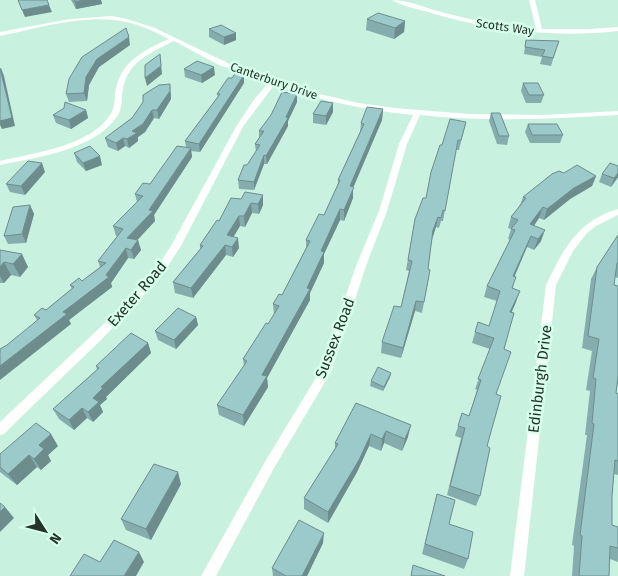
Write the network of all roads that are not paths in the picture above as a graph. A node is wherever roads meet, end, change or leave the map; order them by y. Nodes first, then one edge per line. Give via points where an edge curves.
1 (395, 0) edge
2 (532, 0) edge
3 (618, 29) edge
4 (540, 31) junction
5 (0, 34) edge
6 (172, 40) junction
7 (273, 82) junction
8 (417, 113) junction
9 (618, 113) edge
10 (0, 163) edge
11 (618, 212) edge
12 (0, 430) edge
13 (208, 576) edge
14 (517, 576) edge

1 - 4 street, Scotts Way via 446,17 496,27
2 - 4 street
3 - 4 street, Scotts Way
5 - 6 street, Canterbury Drive via 113,18 132,21
6 - 7 street, Canterbury Drive
6 - 10 street via 130,63 123,76 116,110 101,129 85,140
7 - 8 street, Canterbury Drive via 350,104
7 - 12 street, Exeter Road via 259,96 236,133 162,268 62,372
8 - 9 street, Canterbury Drive via 506,118
8 - 13 street, Sussex Road via 403,144 326,372
11 - 14 street, Edinburgh Drive via 602,217 572,242 551,284

